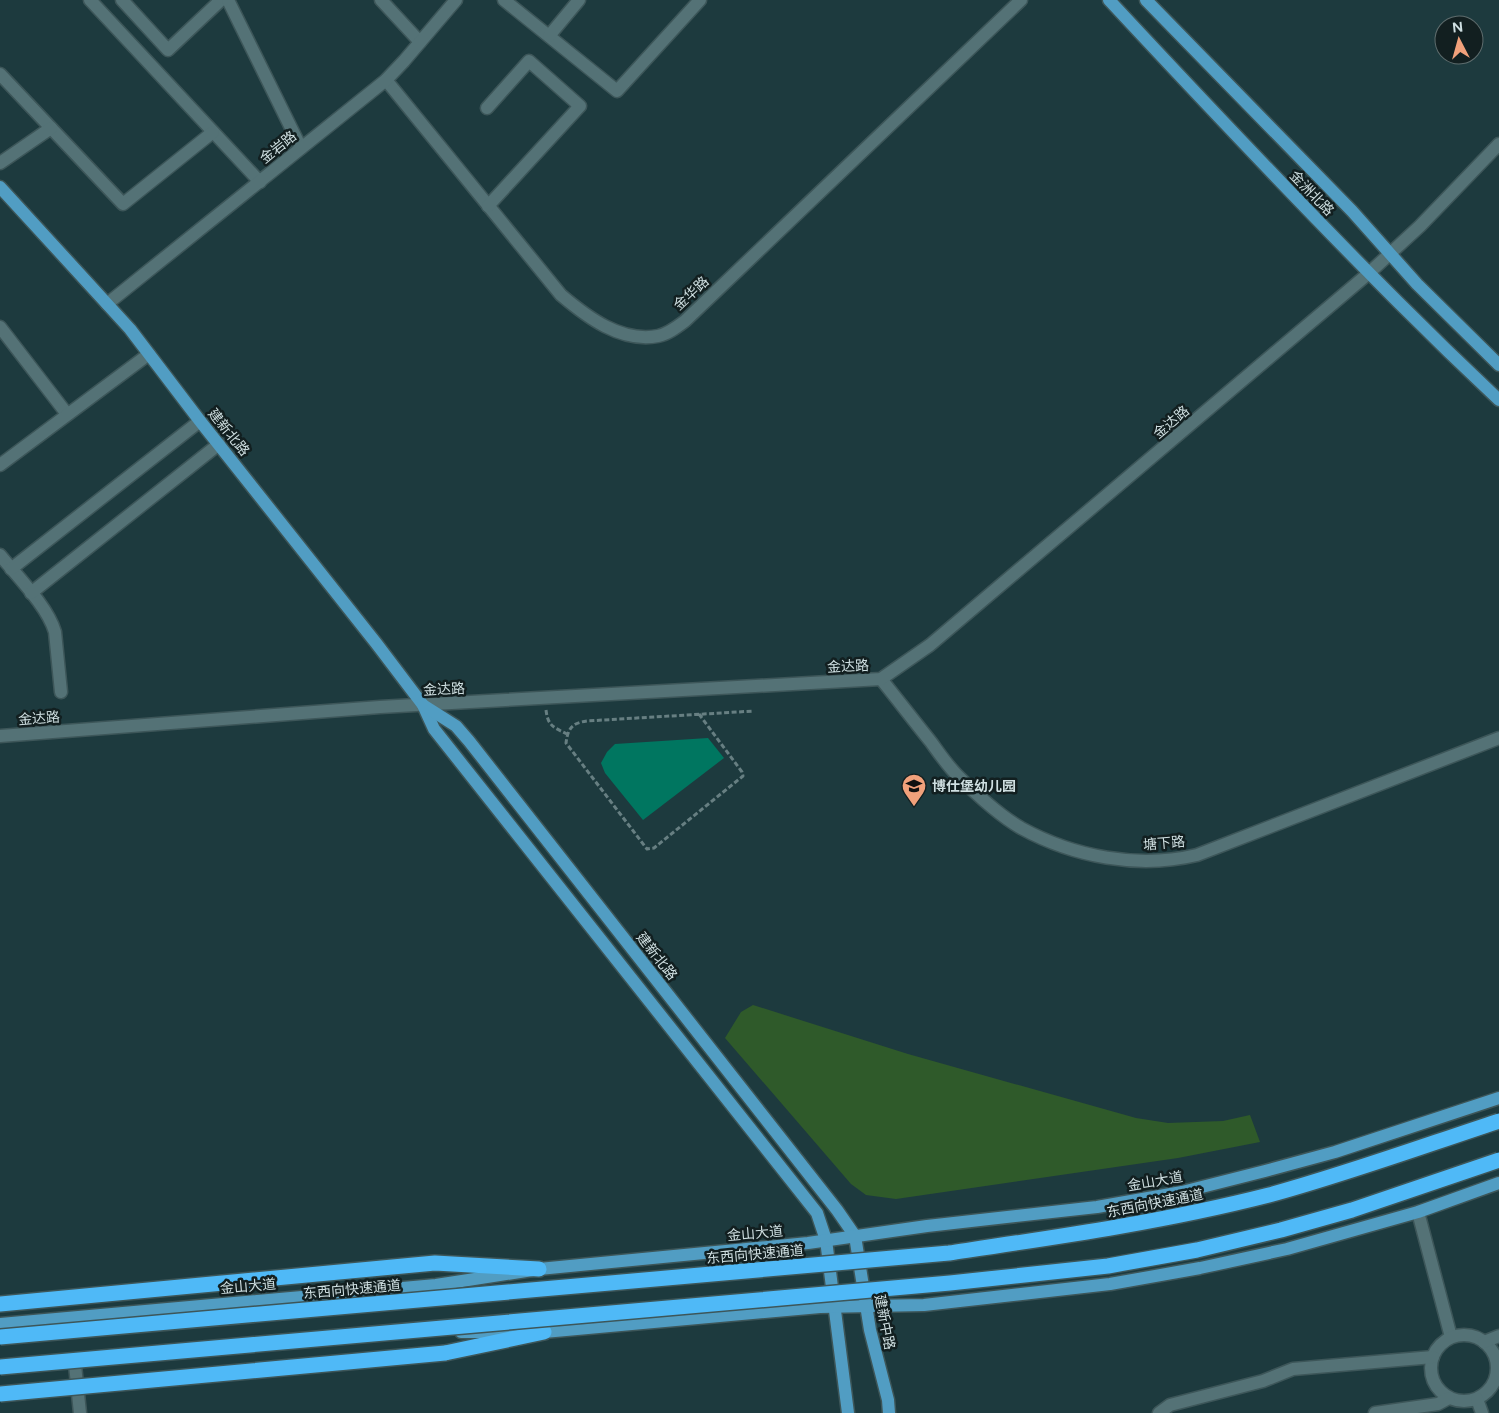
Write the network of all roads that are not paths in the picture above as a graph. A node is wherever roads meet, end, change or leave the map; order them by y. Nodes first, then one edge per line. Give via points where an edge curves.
1 (90, 0) edge
2 (122, 0) edge
3 (222, 0) edge
4 (228, 0) edge
5 (381, 0) edge
6 (504, 0) edge
7 (579, 0) edge
8 (700, 0) edge
9 (1021, 0) edge
10 (1109, 0) edge
11 (1146, 0) edge
12 (448, 3) edge
13 (549, 36) junction
14 (420, 42) junction
15 (0, 74) edge
16 (386, 80) junction
17 (487, 108) dead end
18 (49, 126) junction
19 (213, 132) junction
20 (1499, 144) edge
21 (301, 148) junction
22 (0, 153) edge
23 (0, 163) edge
24 (260, 182) junction
25 (0, 187) edge
26 (488, 206) junction
27 (1391, 254) junction
28 (1370, 273) junction
29 (107, 304) junction
30 (0, 327) edge
31 (148, 354) junction
32 (1499, 365) edge
33 (1499, 400) edge
34 (67, 414) junction
35 (200, 421) junction
36 (220, 444) junction
37 (1, 461) edge
38 (0, 555) edge
39 (11, 568) junction
40 (31, 593) junction
41 (881, 679) junction
42 (61, 692) dead end
43 (423, 705) junction
44 (0, 736) edge
45 (1499, 738) edge
46 (1499, 1098) edge
47 (1499, 1121) edge
48 (1499, 1160) edge
49 (1499, 1183) edge
50 (1418, 1212) junction
51 (855, 1236) junction
52 (826, 1240) junction
53 (539, 1269) junction
54 (0, 1304) edge
55 (866, 1306) junction
56 (835, 1307) junction
57 (0, 1324) edge
58 (544, 1332) junction
59 (1499, 1336) edge
60 (0, 1337) edge
61 (1451, 1337) junction
62 (1484, 1342) junction
63 (1433, 1357) junction
64 (75, 1365) junction
65 (0, 1367) edge
66 (1498, 1370) edge
67 (0, 1372) edge
68 (0, 1394) edge
69 (1449, 1398) junction
70 (1476, 1399) junction
71 (80, 1413) edge
72 (848, 1413) edge
73 (889, 1413) edge
74 (1159, 1413) edge
75 (1375, 1413) edge
76 (1482, 1413) edge

1 - 19 street
2 - 3 street via 168,50
4 - 21 street
5 - 14 street
6 - 13 street
7 - 13 street
8 - 13 street via 617,91
9 - 26 street, 金华路 via 671,331 658,336 624,334 576,308 561,295
10 - 28 main road, 金洲北路
11 - 27 main road, 金洲北路
12 - 14 street, 金岩路
14 - 16 street, 金岩路
15 - 18 street
16 - 21 street, 金岩路
16 - 26 street, 金华路
17 - 26 street via 529,61 580,106
18 - 19 street via 123,204
18 - 22 street
18 - 23 street
19 - 24 street
20 - 27 street, 金达路
21 - 24 street, 金岩路
24 - 29 street, 金岩路
25 - 29 main road, 建新北路
27 - 28 street, 金达路
27 - 32 main road, 金洲北路
28 - 33 main road, 金洲北路
28 - 41 street, 金达路 via 930,645
29 - 31 main road, 建新北路
30 - 34 street
31 - 34 street
31 - 35 main road, 建新北路
34 - 37 street
35 - 36 main road, 建新北路
35 - 39 street
36 - 40 street
36 - 43 main road, 建新北路
38 - 39 street
39 - 40 street
40 - 42 street via 53,625
41 - 43 street, 金达路
41 - 45 street, 塘下路 via 955,774 1000,813 1020,827 1063,847 1110,858 1159,861 1197,855
43 - 44 street, 金达路
43 - 51 main road, 建新北路 via 456,726
43 - 52 main road, 建新北路 via 434,729 816,1212
46 - 51 main road, 金山大道 via 1335,1152 1182,1192 1096,1207
47 - 60 highway, 东西向快速通道, bridge via 1341,1173 1188,1214 1101,1231 949,1253
48 - 65 highway, bridge via 1352,1210 1281,1230 1108,1266 950,1283
49 - 50 main road
50 - 55 main road via 1287,1249 1110,1284 924,1305
50 - 61 street
51 - 52 main road, 金山大道
51 - 55 main road, 建新中路
52 - 53 main road, 金山大道
52 - 56 main road
53 - 54 highway via 435,1263
53 - 57 main road, 金山大道 via 436,1284
55 - 56 main road
55 - 73 main road, 建新中路
56 - 58 main road
56 - 72 main road
58 - 64 main road via 441,1332
58 - 68 highway, bridge via 444,1353
59 - 62 street
61 - 62 street via 1463,1334
61 - 63 street via 1442,1342
62 - 66 street via 1492,1350
63 - 69 street via 1430,1370 1433,1380
63 - 74 street via 1293,1369 1263,1381 1170,1405
64 - 67 main road
64 - 71 street
66 - 70 street via 1494,1384
69 - 70 street
69 - 75 street via 1438,1404
70 - 76 street

